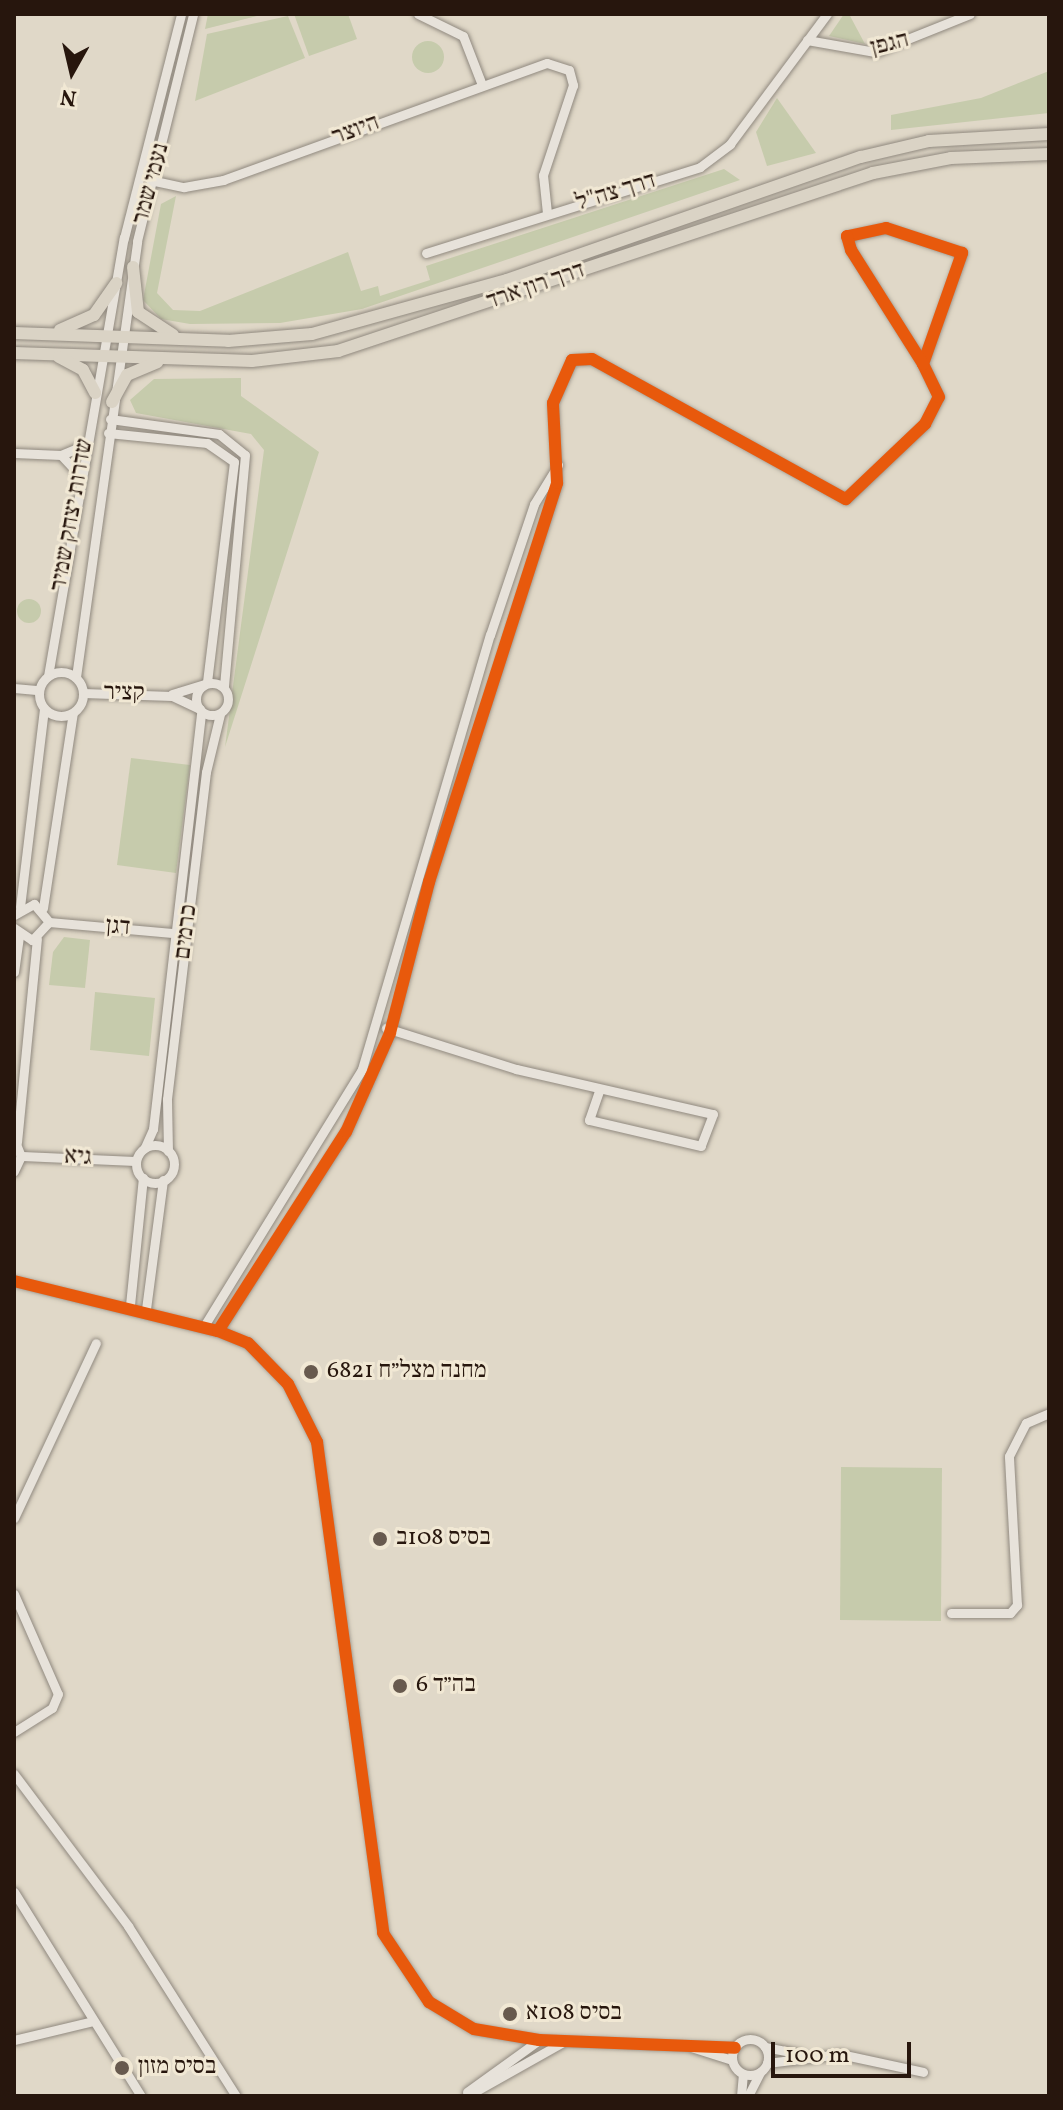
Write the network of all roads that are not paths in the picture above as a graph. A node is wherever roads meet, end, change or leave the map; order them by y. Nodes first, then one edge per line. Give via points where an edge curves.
1 (181, 14) edge
2 (193, 14) edge
3 (418, 14) edge
4 (827, 14) edge
5 (970, 14) edge
6 (807, 40) junction
7 (482, 85) junction
8 (1049, 134) edge
9 (1049, 154) edge
10 (140, 176) junction
11 (153, 181) junction
12 (547, 214) junction
13 (426, 253) dead end
14 (133, 267) junction
15 (116, 283) junction
16 (14, 333) edge
17 (47, 334) junction
18 (107, 337) junction
19 (122, 338) junction
20 (184, 338) junction
21 (14, 353) edge
22 (52, 354) junction
23 (103, 355) junction
24 (119, 356) junction
25 (165, 359) junction
26 (923, 364) junction
27 (95, 393) junction
28 (112, 402) junction
29 (110, 419) junction
30 (108, 433) junction
31 (85, 445) junction
32 (14, 453) edge
33 (61, 455) junction
34 (558, 465) junction
35 (79, 474) junction
36 (48, 676) junction
37 (76, 677) junction
38 (206, 683) junction
39 (224, 687) junction
40 (14, 688) edge
41 (39, 690) junction
42 (83, 693) junction
43 (165, 695) junction
44 (44, 709) junction
45 (201, 710) junction
46 (73, 713) junction
47 (220, 714) junction
48 (43, 908) junction
49 (17, 911) edge
50 (49, 922) junction
51 (16, 932) edge
52 (182, 934) junction
53 (37, 939) junction
54 (14, 972) edge
55 (379, 1025) junction
56 (391, 1029) junction
57 (599, 1091) junction
58 (15, 1141) edge
59 (145, 1147) junction
60 (168, 1151) junction
61 (21, 1156) junction
62 (136, 1161) junction
63 (15, 1172) edge
64 (143, 1178) junction
65 (163, 1180) junction
66 (14, 1281) edge
67 (130, 1305) junction
68 (146, 1309) junction
69 (204, 1326) junction
70 (218, 1331) junction
71 (96, 1343) dead end
72 (1049, 1413) edge
73 (14, 1518) edge
74 (14, 1594) edge
75 (951, 1613) dead end
76 (14, 1732) edge
77 (14, 1774) edge
78 (14, 1892) edge
79 (93, 2021) junction
80 (14, 2040) edge
81 (539, 2040) junction
82 (567, 2041) junction
83 (667, 2043) junction
84 (765, 2047) junction
85 (735, 2048) junction
86 (804, 2055) junction
87 (732, 2060) junction
88 (767, 2063) junction
89 (760, 2072) junction
90 (923, 2072) dead end
91 (743, 2074) junction
92 (481, 2093) edge
93 (141, 2096) edge
94 (236, 2096) edge
95 (464, 2096) edge
96 (741, 2096) edge
97 (748, 2096) edge

1 - 10 street, נעמי שמר
2 - 11 street, נעמי שמר
3 - 7 street via 463,36
4 - 6 street, דרך צה"ל
5 - 6 street, הגפן via 875,52
6 - 12 street, דרך צה"ל via 730,144 700,167
7 - 11 street, היוצר via 223,180 184,187
7 - 12 street, היוצר via 547,63 569,70 572,93 543,175
8 - 20 main road, דרך רון ארד via 929,141 861,157 355,325 271,340
9 - 25 main road, דרך רון ארד via 951,158 873,173 338,351 252,361
10 - 11 street, היוצר
10 - 15 street, נעמי שמר
11 - 14 street, נעמי שמר
12 - 13 street, דרך צה"ל
14 - 19 street, נעמי שמר
14 - 20 main road via 138,312
15 - 17 main road via 88,320
15 - 18 street, נעמי שמר
16 - 17 main road, דרך רון ארד
17 - 18 main road, דרך רון ארד
18 - 19 main road, דרך רון ארד
18 - 23 street, נעמי שמר
19 - 20 main road, דרך רון ארד
19 - 24 street, נעמי שמר
21 - 22 main road, דרך רון ארד
22 - 23 main road, דרך רון ארד
22 - 27 main road via 83,370
23 - 24 main road, דרך רון ארד
23 - 27 street, שדרות יצחק שמיר
24 - 25 main road, דרך רון ארד
24 - 28 street, שדרות יצחק שמיר
25 - 28 main road via 127,375
26 - 26 street via 962,253 886,228 847,236 872,291
26 - 34 street via 939,397 932,411 846,499 592,359 572,360 559,379 553,403
27 - 31 street, שדרות יצחק שמיר
28 - 29 street, שדרות יצחק שמיר
29 - 30 street, שדרות יצחק שמיר
29 - 39 street via 219,434 245,455
30 - 37 street, שדרות יצחק שמיר
30 - 38 street via 207,443 234,462
31 - 33 street
31 - 35 street, שדרות יצחק שמיר
32 - 33 street
33 - 35 street
34 - 55 street via 534,504 490,635
34 - 56 street
35 - 36 street, שדרות יצחק שמיר
36 - 37 street
36 - 41 street
37 - 42 street
38 - 39 street
38 - 43 street, קציר
38 - 45 street, כרמים
39 - 47 street, כרמים
40 - 41 street
41 - 44 street
42 - 43 street, קציר
42 - 46 street
43 - 45 street, קציר
44 - 46 street
44 - 49 street
45 - 47 street, קציר
45 - 52 street, כרמים
46 - 48 street
47 - 52 street, כרמים
48 - 49 street
48 - 50 street
50 - 52 street, דגן
50 - 53 street
51 - 53 street
51 - 54 street
52 - 59 street, כרמים
52 - 60 street, כרמים via 167,1099
53 - 58 street
55 - 56 street
55 - 69 street via 336,1119
56 - 57 street
56 - 70 street via 346,1132
57 - 57 street via 627,1097 713,1114 701,1146 589,1120
58 - 61 street
59 - 60 street
59 - 62 street
60 - 65 street via 173,1169
61 - 62 street, גיא
61 - 63 street
62 - 64 street
64 - 65 street
64 - 67 street
65 - 68 street
66 - 67 street
67 - 68 street
68 - 69 street
69 - 70 street
70 - 81 street via 248,1343 288,1384 317,1442 383,1933 429,2002 474,2029
71 - 73 street
72 - 75 street via 1026,1423 1009,1456 1017,1605 1010,1613
74 - 76 street via 58,1694 52,1708
77 - 94 street via 128,1926
78 - 79 street
79 - 80 street
79 - 93 street
81 - 82 street
81 - 95 street
82 - 83 street
82 - 92 street
83 - 85 street
83 - 87 street
84 - 85 street via 750,2039
84 - 86 street
84 - 88 street
85 - 87 street
86 - 88 street
86 - 90 street via 840,2054
87 - 91 street
88 - 89 street
89 - 91 street
89 - 97 street
91 - 96 street
92 - 95 street

